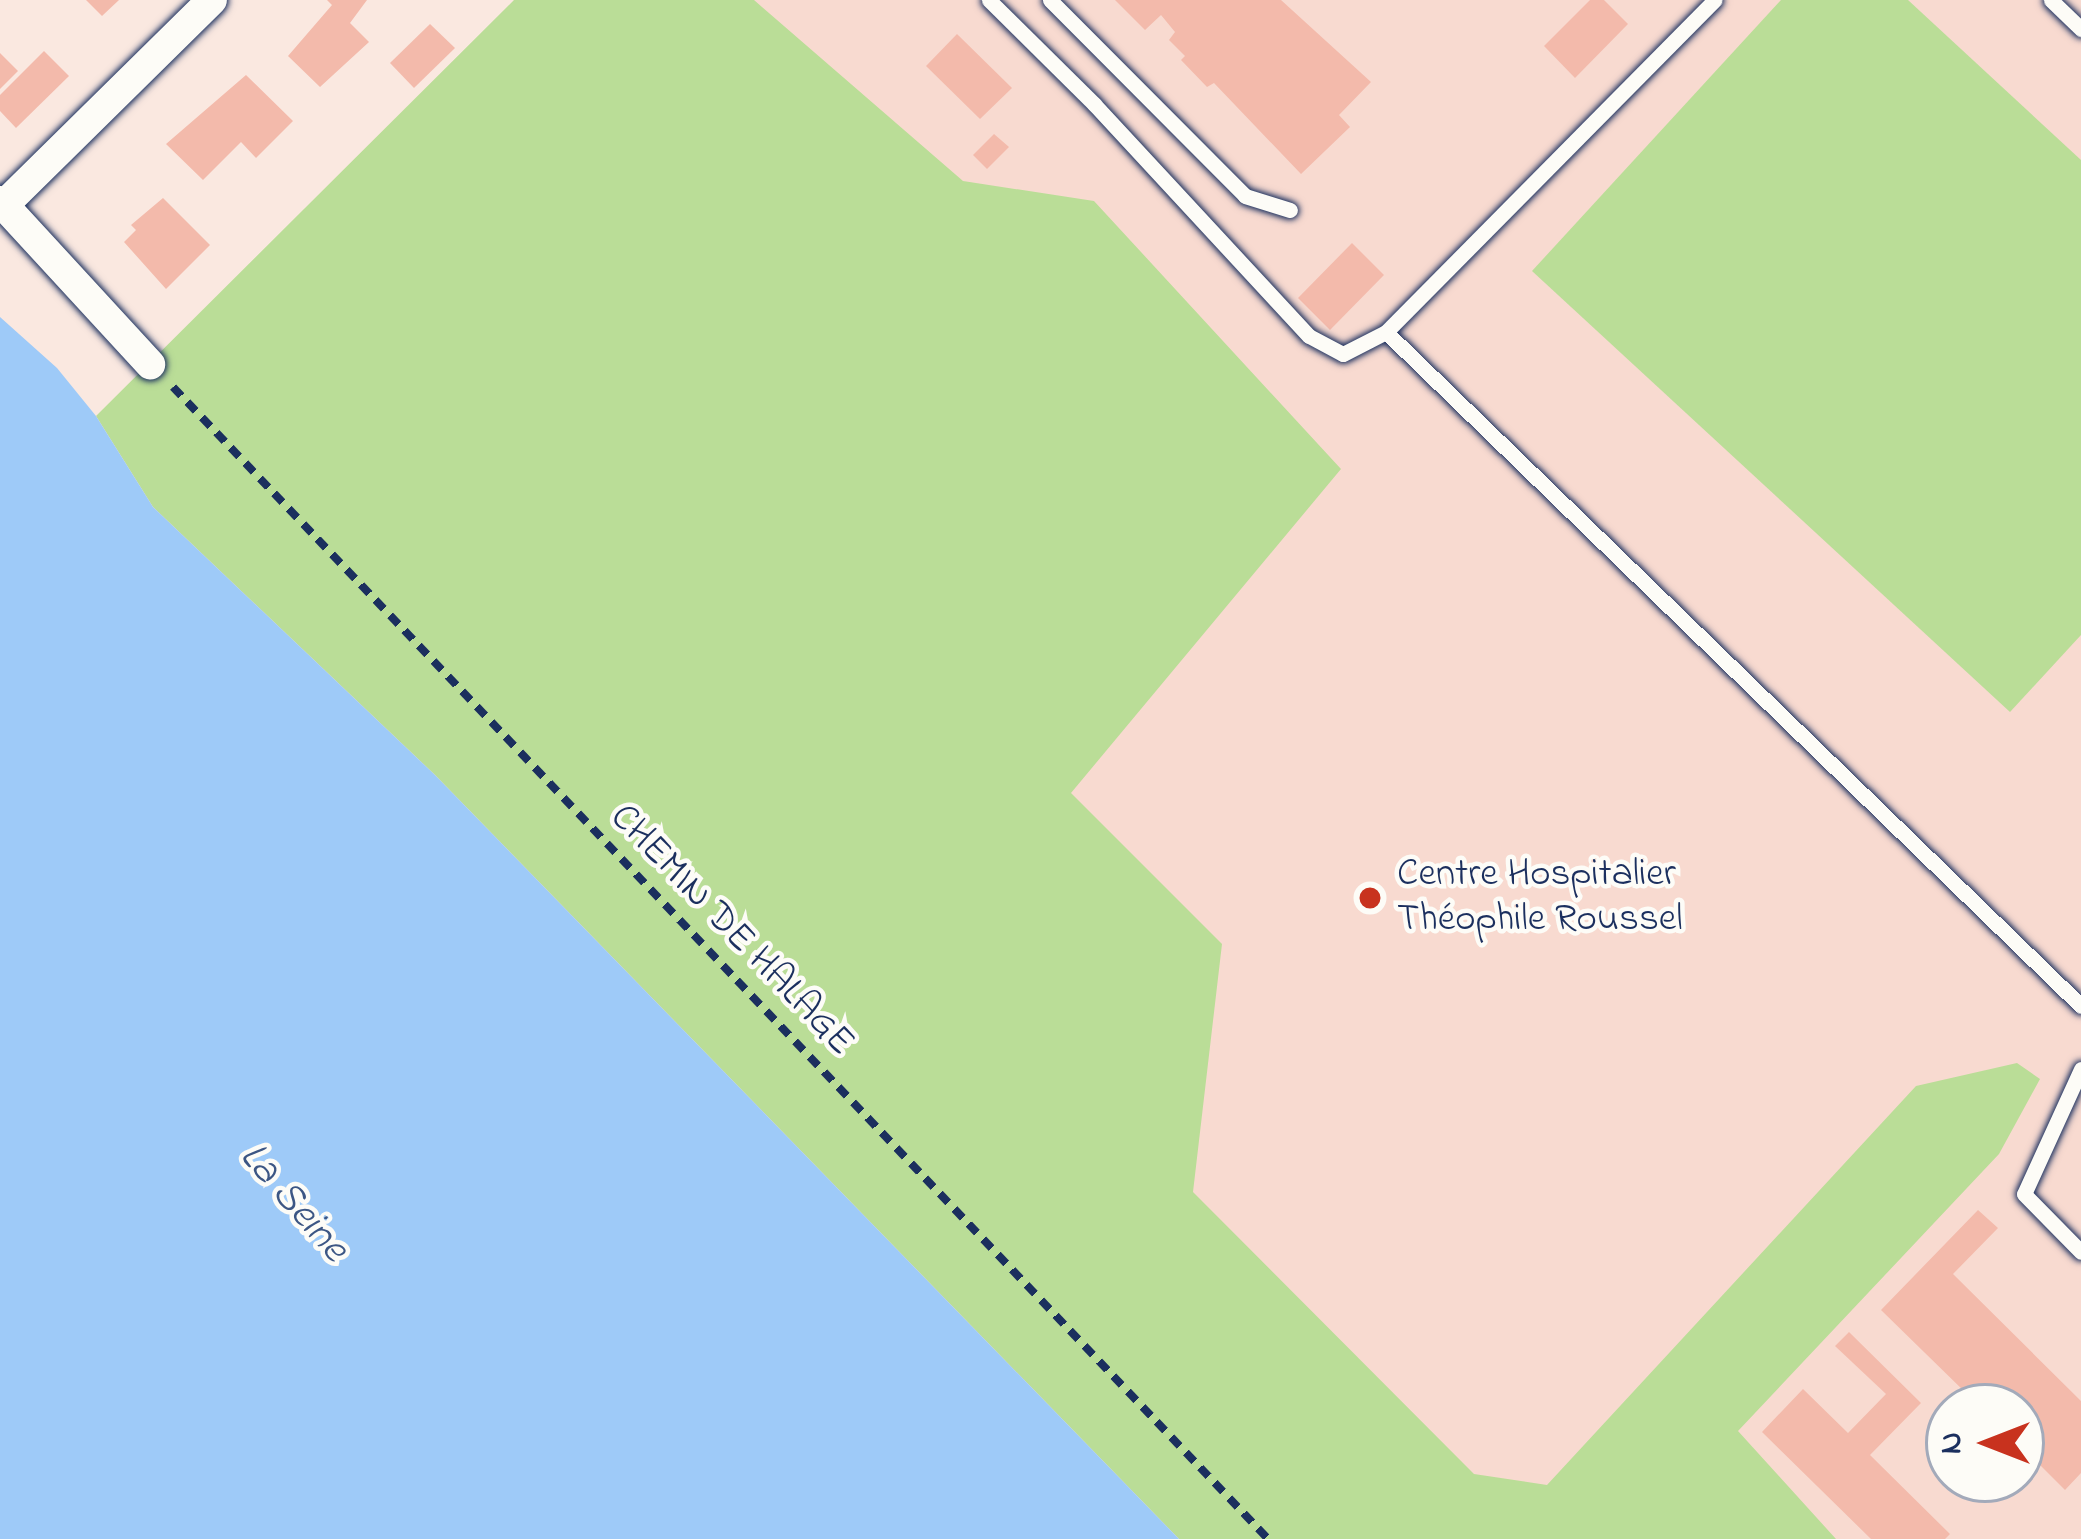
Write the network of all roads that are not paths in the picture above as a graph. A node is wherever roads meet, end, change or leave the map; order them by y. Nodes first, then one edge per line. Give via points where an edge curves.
1 (212, 0) edge
2 (989, 0) edge
3 (1049, 0) edge
4 (1714, 0) edge
5 (2056, 2) edge
6 (2081, 29) edge
7 (2, 203) edge
8 (1290, 210) dead end
9 (1386, 332) junction
10 (150, 364) road end
11 (2081, 1006) edge
12 (2081, 1069) edge
13 (2081, 1252) edge

1 - 7 street
2 - 9 lane via 1310,336 1343,354
3 - 8 lane via 1246,196
4 - 9 lane
5 - 6 lane
7 - 10 street
9 - 11 lane
12 - 13 lane via 2024,1194

